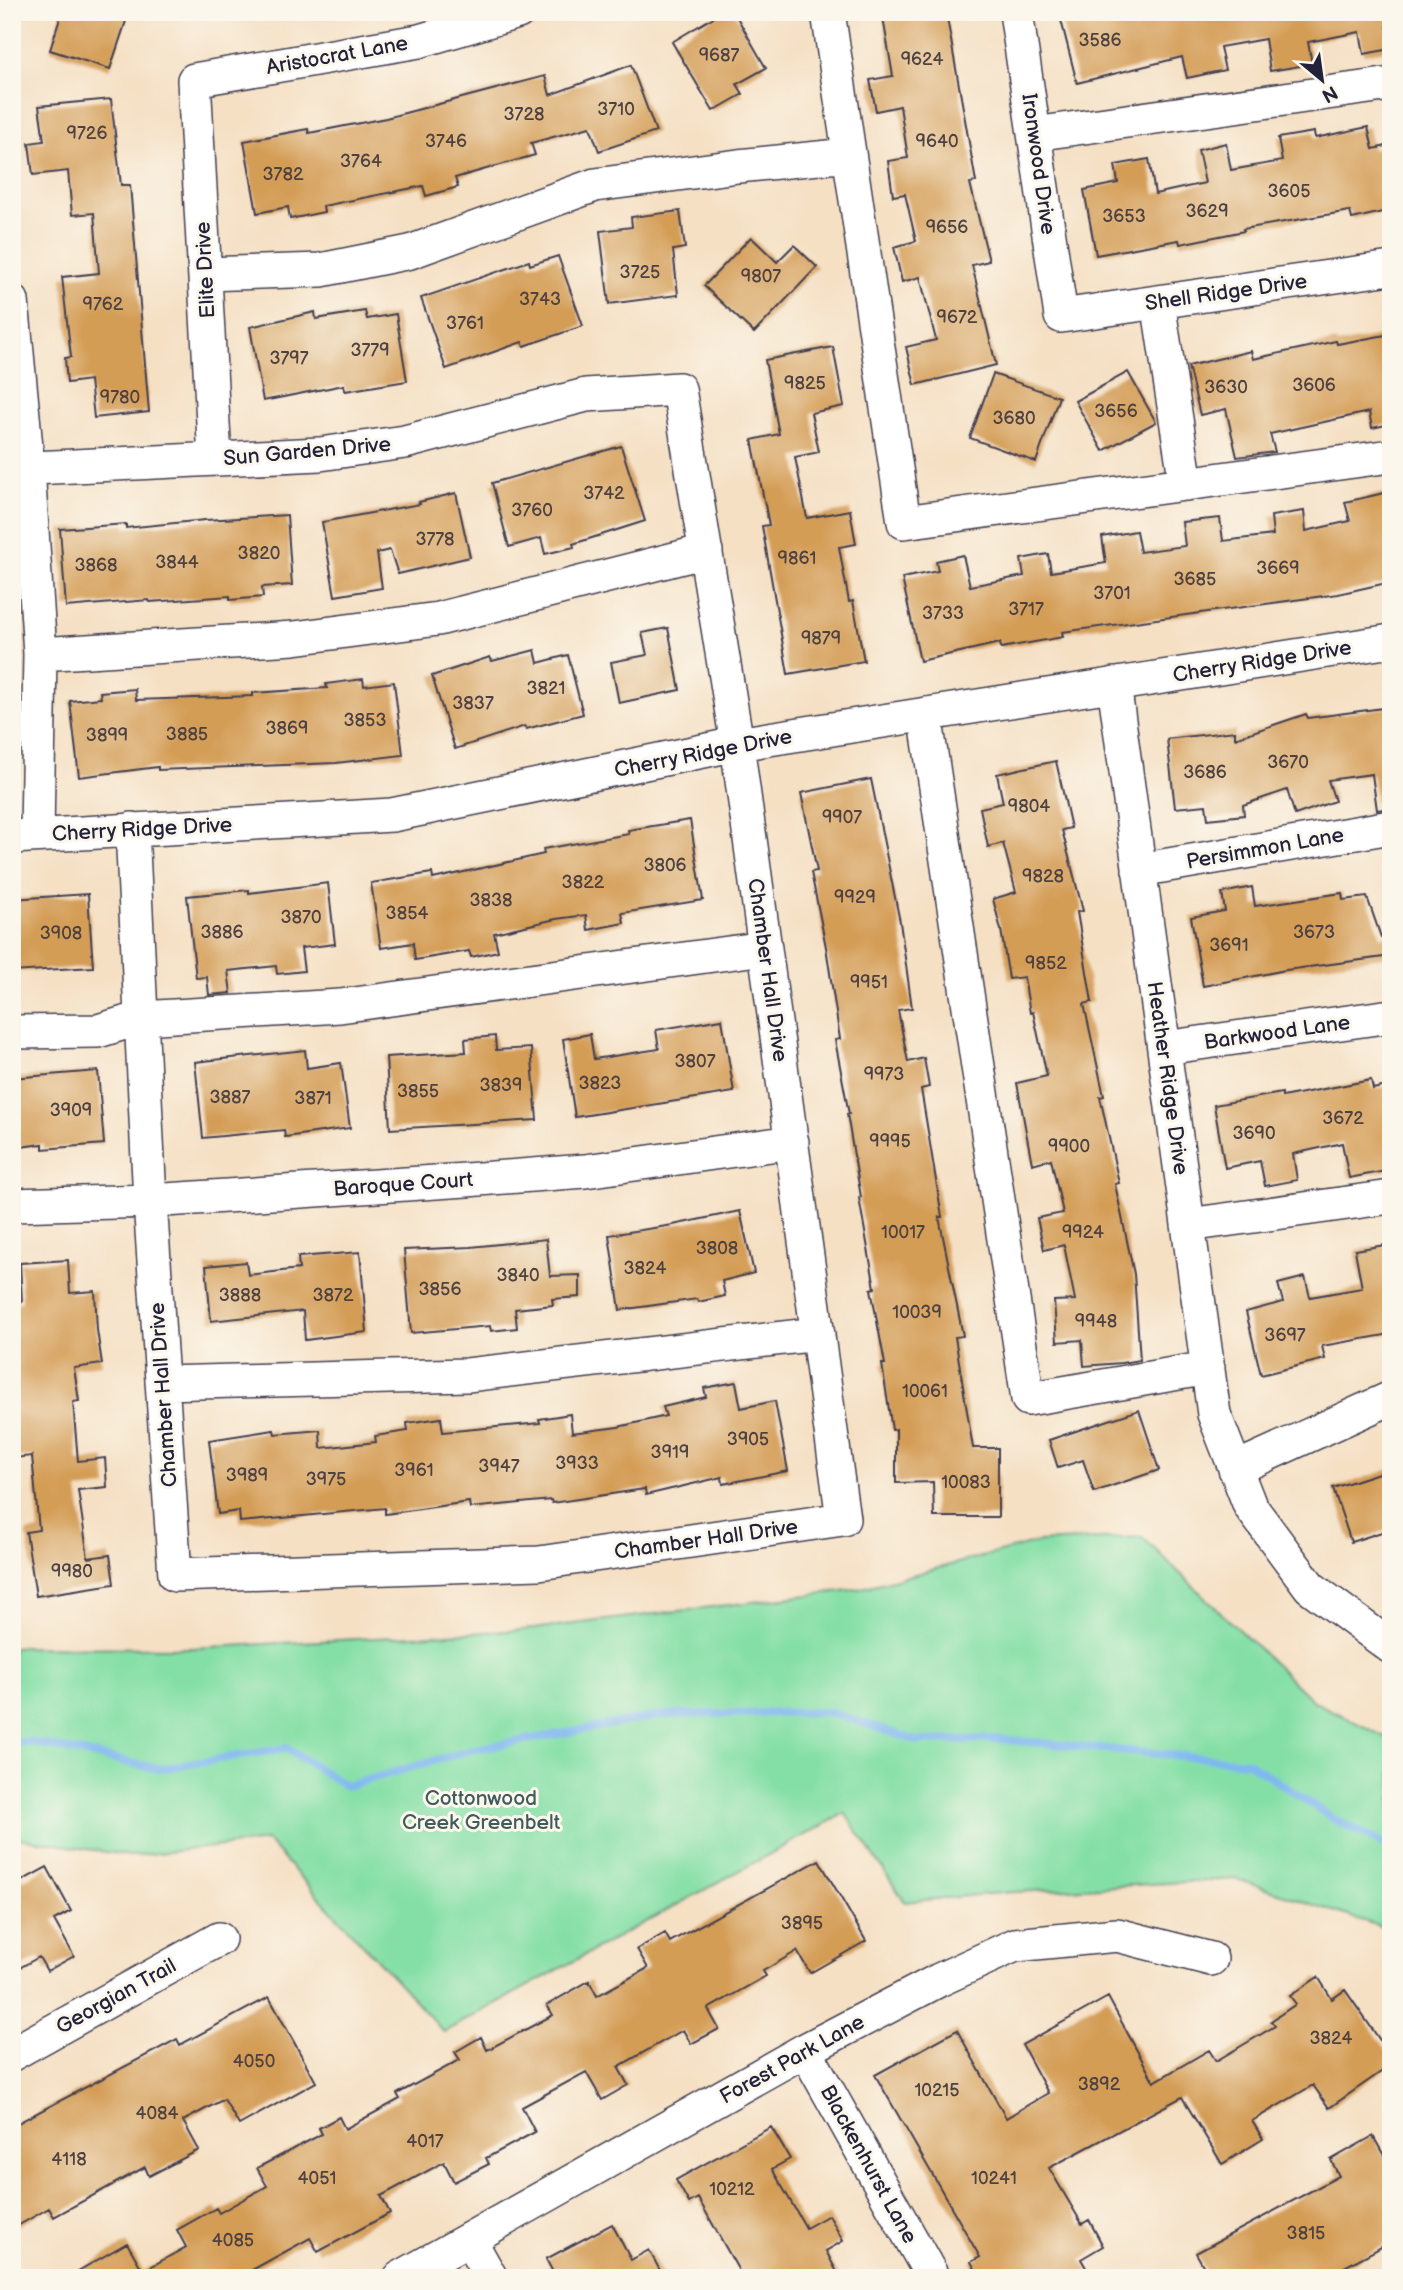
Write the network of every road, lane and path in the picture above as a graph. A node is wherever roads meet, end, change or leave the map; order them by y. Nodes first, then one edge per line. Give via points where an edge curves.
1 (518, 12) edge
2 (828, 12) edge
3 (1016, 12) edge
4 (194, 80) joint
5 (1391, 84) edge
6 (1034, 134) junction
7 (849, 155) junction
8 (1391, 268) edge
9 (205, 274) junction
10 (12, 300) edge
11 (1158, 302) junction
12 (1061, 316) joint
13 (680, 389) joint
14 (1391, 456) edge
15 (215, 459) junction
16 (20, 469) edge
17 (1186, 484) junction
18 (705, 551) junction
19 (1391, 641) edge
20 (40, 654) junction
21 (1114, 684) junction
22 (925, 714) junction
23 (737, 744) junction
24 (1391, 827) edge
25 (132, 829) junction
26 (25, 836) edge
27 (1139, 870) junction
28 (765, 948) junction
29 (1391, 1016) edge
30 (141, 1018) junction
31 (12, 1032) edge
32 (1164, 1048) junction
33 (792, 1142) junction
34 (1391, 1196) edge
35 (150, 1201) junction
36 (12, 1205) edge
37 (1188, 1225) junction
38 (818, 1334) junction
39 (1208, 1368) junction
40 (162, 1383) junction
41 (1391, 1398) edge
42 (1235, 1469) junction
43 (1391, 1647) edge
44 (219, 1939) dead end
45 (1211, 1959) dead end
46 (805, 2050) junction
47 (12, 2054) edge
48 (469, 2239) junction
49 (400, 2278) edge
50 (491, 2278) edge
51 (933, 2278) edge

1 - 4 street, Aristocrat Lane via 419,41
2 - 7 street
3 - 6 street, Ironwood Drive
4 - 9 street, Elite Drive
5 - 6 street
6 - 12 street, Ironwood Drive
7 - 9 street via 595,185 410,252 321,270
7 - 17 street via 904,522
8 - 11 street, Shell Ridge Drive
9 - 15 street, Elite Drive
10 - 16 street
11 - 12 street, Shell Ridge Drive
11 - 17 street
13 - 15 street, Sun Garden Drive via 586,396 405,442 320,454
13 - 18 street, Chamber Hall Drive
14 - 17 street
15 - 16 street, Sun Garden Drive
16 - 20 street
18 - 20 street via 438,619 294,638
18 - 23 street, Chamber Hall Drive
19 - 21 street, Cherry Ridge Drive
20 - 26 street
21 - 22 street, Cherry Ridge Drive
21 - 27 street, Heather Ridge Drive
22 - 23 street, Cherry Ridge Drive
22 - 39 street via 1028,1399
23 - 25 street, Cherry Ridge Drive via 392,815
23 - 28 street, Chamber Hall Drive
24 - 27 street, Persimmon Lane
25 - 26 street, Cherry Ridge Drive
25 - 30 street, Chamber Hall Drive
27 - 32 street, Heather Ridge Drive
28 - 30 street via 340,1006
28 - 33 street, Chamber Hall Drive
29 - 32 street, Barkwood Lane
30 - 31 street via 98,1031
30 - 35 street, Chamber Hall Drive
32 - 37 street, Heather Ridge Drive
33 - 35 street, Baroque Court via 584,1171
33 - 38 street, Chamber Hall Drive
34 - 37 street
35 - 36 street, Baroque Court
35 - 40 street, Chamber Hall Drive
37 - 39 street, Heather Ridge Drive
38 - 40 street via 467,1375
38 - 40 street, Chamber Hall Drive via 843,1519 539,1563 175,1575
39 - 42 street, Heather Ridge Drive via 1214,1414
41 - 42 street
42 - 43 street, Heather Ridge Drive via 1250,1506 1310,1587
44 - 47 street, Georgian Trail
45 - 46 street, Forest Park Lane via 1117,1936 1015,1945
46 - 48 street, Forest Park Lane
46 - 51 street, Blackenhurst Lane
48 - 49 street, Forest Park Lane
48 - 50 street

